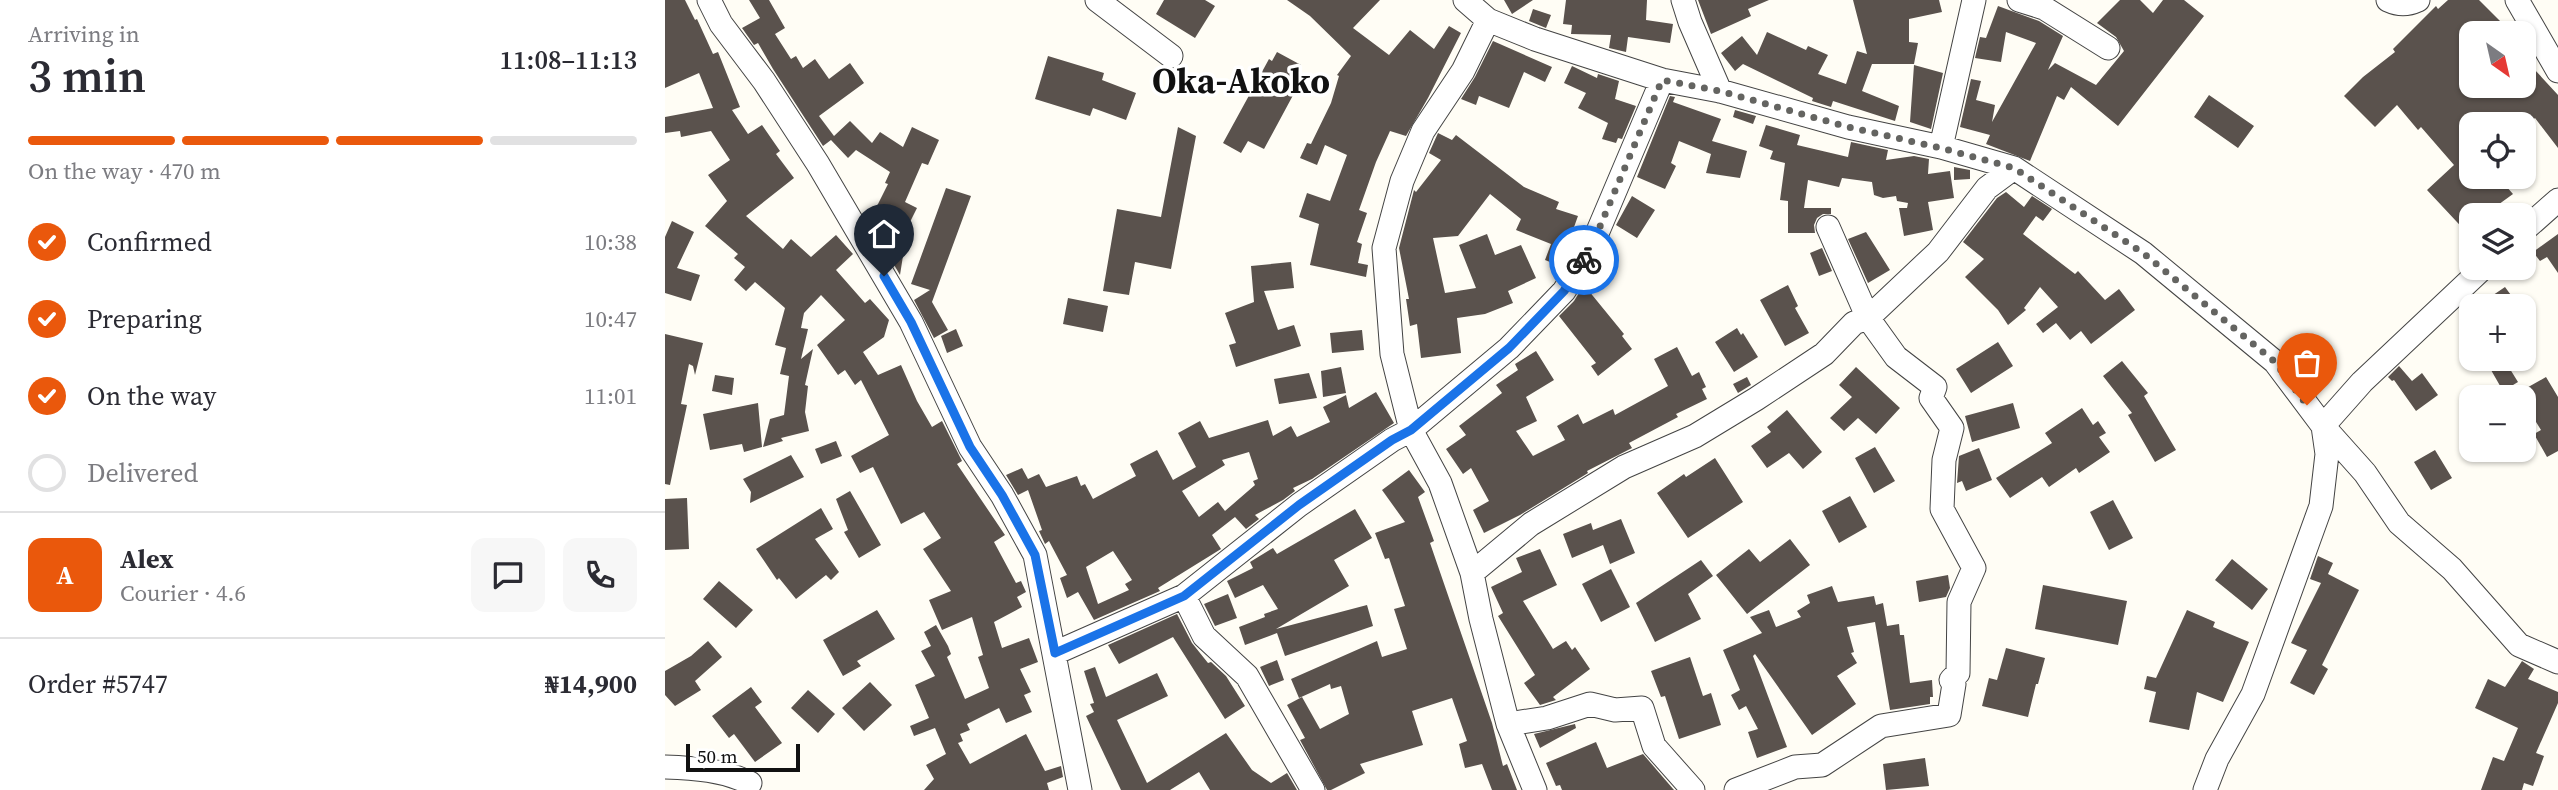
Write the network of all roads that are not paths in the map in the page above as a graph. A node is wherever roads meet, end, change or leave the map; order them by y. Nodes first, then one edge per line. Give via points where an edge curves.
1 (709, 0) edge
2 (1097, 0) edge
3 (1465, 0) edge
4 (1683, 0) edge
5 (1974, 0) edge
6 (2019, 0) edge
7 (2388, 0) edge
8 (2418, 0) edge
9 (2517, 0) edge
10 (1488, 20) junction
11 (2108, 48) dead end
12 (1171, 56) dead end
13 (2558, 71) edge
14 (1662, 80) junction
15 (1720, 91) junction
16 (1941, 148) junction
17 (2014, 168) junction
18 (2558, 200) edge
19 (2536, 219) edge
20 (1828, 227) dead end
21 (2470, 280) edge
22 (1868, 318) junction
23 (2323, 426) junction
24 (1411, 430) junction
25 (1472, 573) junction
26 (1184, 596) junction
27 (1055, 653) junction
28 (2558, 662) edge
29 (1508, 724) junction
30 (665, 767) edge
31 (751, 783) dead end
32 (1080, 790) edge
33 (1313, 790) edge
34 (1535, 790) edge
35 (1693, 790) edge
36 (1736, 790) edge
37 (2204, 790) edge

1 - 27 street via 720,24 818,164 911,322 970,447 1035,555
2 - 12 street
3 - 10 street
4 - 15 street
5 - 16 street
6 - 11 street via 2044,8
7 - 8 street via 2397,5
9 - 13 street
10 - 14 street
10 - 24 street via 1463,71 1423,131 1402,181 1384,248 1392,354
14 - 15 street
14 - 24 street via 1590,250 1564,291 1509,348
15 - 16 street
16 - 17 street
17 - 22 street via 1987,188 1938,252
17 - 23 street via 2143,253 2275,362
18 - 19 street
20 - 22 street
21 - 23 street via 2362,382
22 - 25 street via 1854,323 1824,354 1756,399 1695,436 1624,467 1531,524
22 - 36 street via 1896,357 1935,387 1931,398 1952,428 1944,460 1942,509 1973,568 1959,602 1958,673 1951,680 1949,715 1881,726 1822,765 1795,767
23 - 28 street via 2365,473 2399,523 2452,569 2519,645
23 - 37 street via 2327,454 2321,506 2253,694
24 - 25 street via 1440,483
24 - 26 street via 1299,505
25 - 29 street
26 - 27 street
26 - 33 street via 1204,636 1247,676
27 - 32 street
29 - 34 street
29 - 35 street via 1590,705 1615,710 1642,708 1654,747
30 - 31 street via 699,768

